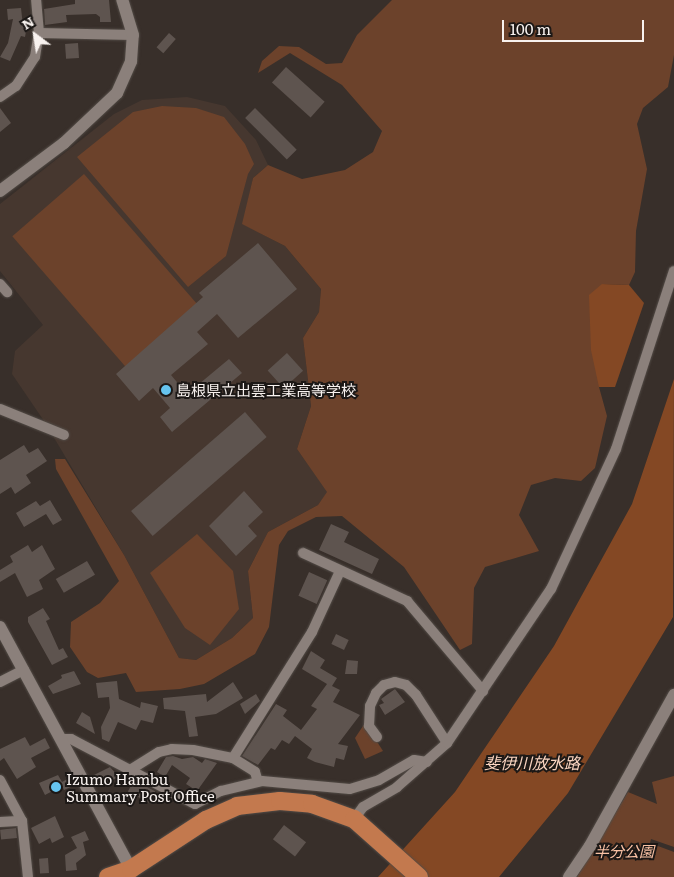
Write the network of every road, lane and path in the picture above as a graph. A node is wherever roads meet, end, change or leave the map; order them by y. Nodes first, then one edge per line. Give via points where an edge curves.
1 (36, 0) edge
2 (122, 0) edge
3 (39, 33) junction
4 (133, 35) junction
5 (0, 97) edge
6 (0, 191) edge
7 (674, 271) edge
8 (0, 284) edge
9 (8, 292) dead end
10 (0, 409) edge
11 (64, 435) dead end
12 (304, 553) dead end
13 (340, 571) junction
14 (0, 626) edge
15 (24, 670) junction
16 (0, 682) edge
17 (483, 691) junction
18 (674, 695) edge
19 (377, 737) dead end
20 (61, 739) junction
21 (447, 743) junction
22 (233, 758) junction
23 (427, 762) junction
24 (130, 770) junction
25 (0, 780) edge
26 (258, 782) junction
27 (22, 821) junction
28 (0, 822) edge
29 (360, 823) junction
30 (133, 873) edge
31 (28, 877) edge
32 (108, 877) edge
33 (419, 877) edge
34 (569, 877) edge

1 - 3 street
2 - 4 street
3 - 4 street
3 - 5 street via 35,57 16,86
4 - 6 street via 131,61 117,93 64,143
7 - 17 street via 616,449 570,552 551,589
8 - 9 street
10 - 11 street
12 - 13 street
13 - 17 street via 407,601
13 - 22 street via 312,632
14 - 15 street
15 - 16 street
15 - 20 street
17 - 21 street
18 - 34 street via 590,846
19 - 21 street via 369,726 370,706 384,685 395,682 406,685 416,695
20 - 24 street via 72,739
20 - 30 street
21 - 23 street
22 - 24 street via 172,749 159,752
22 - 26 street via 255,772
23 - 26 street via 414,760 379,780 350,788
23 - 29 street via 364,807
24 - 26 street via 195,804 221,792
25 - 27 street
27 - 28 street
27 - 31 street
29 - 30 highway via 312,804 280,802 237,806 206,820
29 - 33 highway
30 - 32 highway

